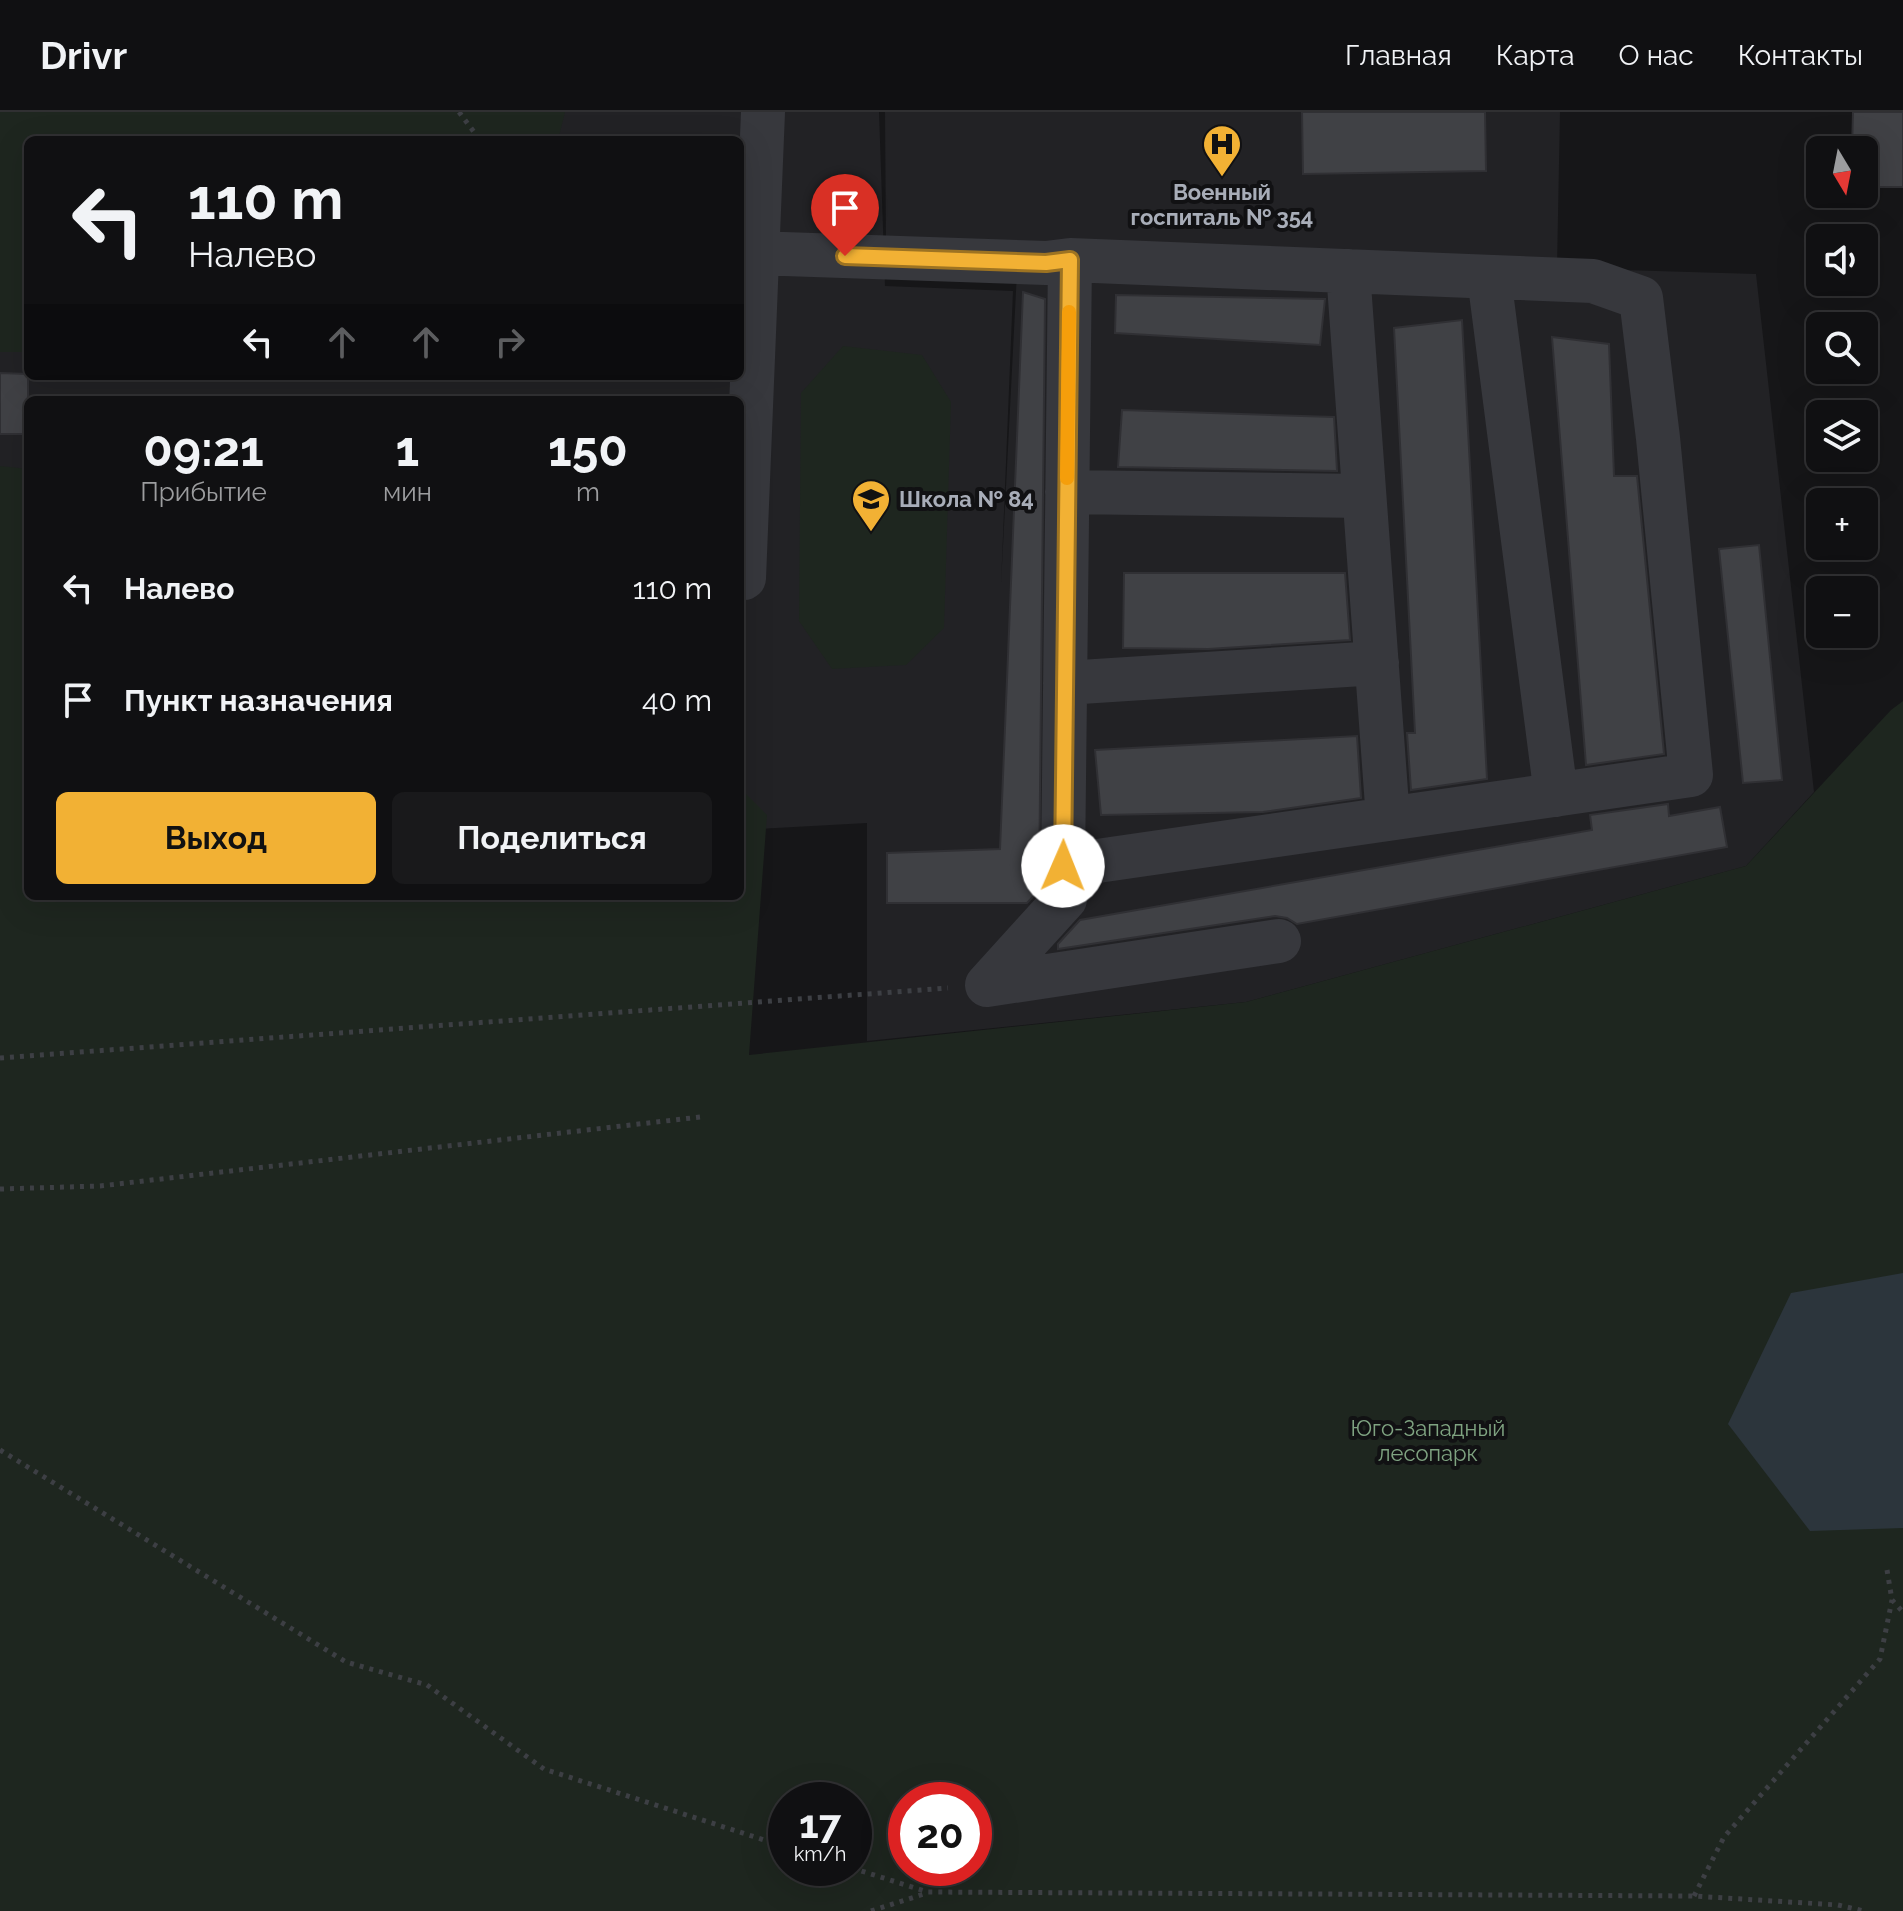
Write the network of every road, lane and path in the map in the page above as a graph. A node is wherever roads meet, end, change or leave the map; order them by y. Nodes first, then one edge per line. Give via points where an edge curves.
1 (459, 112) edge
2 (763, 112) edge
3 (477, 136) edge
4 (758, 253) junction
5 (1070, 260) junction
6 (1348, 271) junction
7 (1489, 277) junction
8 (1067, 492) junction
9 (1364, 496) junction
10 (744, 578) edge
11 (1377, 663) junction
12 (1065, 683) junction
13 (1556, 795) junction
14 (1388, 819) junction
15 (1063, 866) junction
16 (1279, 941) dead end
17 (987, 985) junction
18 (0, 1058) edge
19 (700, 1117) dead end
20 (0, 1189) edge
21 (0, 1450) edge
22 (1887, 1570) dead end
23 (1892, 1600) junction
24 (1903, 1612) edge
25 (768, 1841) edge
26 (872, 1874) edge
27 (928, 1892) junction
28 (1694, 1896) junction
29 (871, 1911) edge
30 (1864, 1911) edge

1 - 3 path
2 - 4 lane
4 - 5 lane
4 - 10 lane
5 - 6 lane
5 - 8 lane
6 - 7 lane
6 - 9 lane
7 - 13 lane
7 - 13 lane via 1593,281 1641,298 1691,775
8 - 9 lane
8 - 12 lane
9 - 11 lane
11 - 12 lane
11 - 14 lane
12 - 15 lane
13 - 14 lane
14 - 15 lane
15 - 17 lane via 1065,899
16 - 17 lane
17 - 18 path
19 - 20 path via 100,1186
21 - 25 path via 346,1662 427,1685 544,1769
22 - 23 path
23 - 24 path
23 - 28 path via 1880,1659 1724,1837
26 - 27 path
27 - 28 path
27 - 29 path
28 - 30 path

